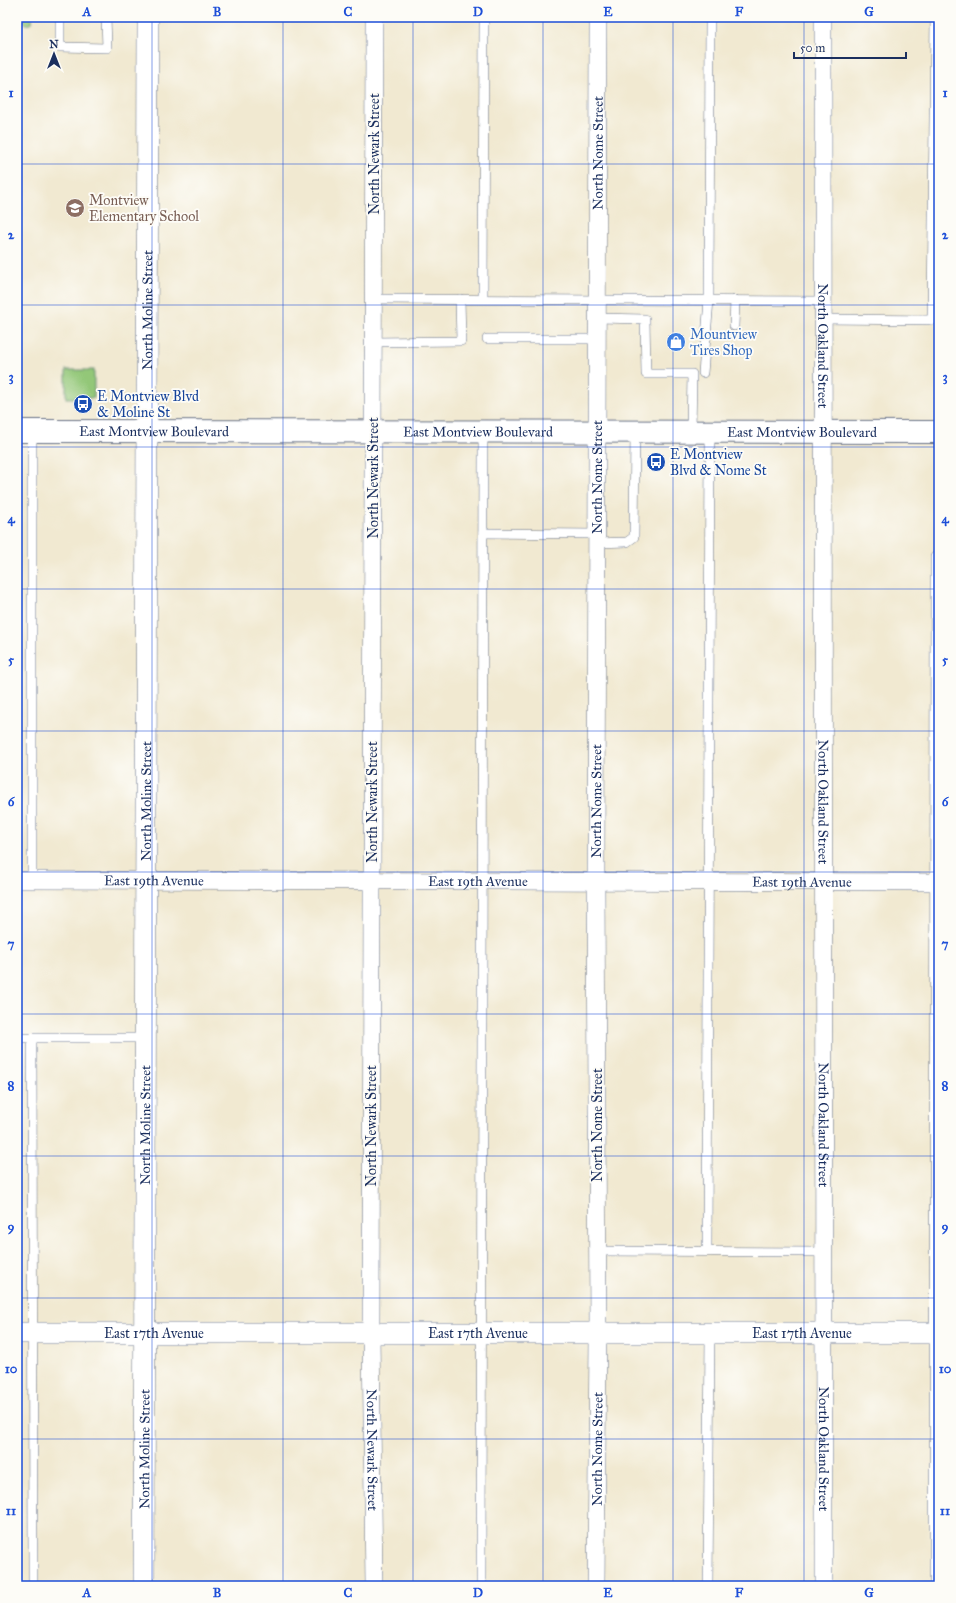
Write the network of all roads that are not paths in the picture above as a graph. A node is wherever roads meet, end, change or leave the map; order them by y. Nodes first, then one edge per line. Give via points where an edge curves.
1 (60, 17) edge
2 (106, 17) edge
3 (148, 17) edge
4 (374, 17) edge
5 (484, 17) edge
6 (598, 17) edge
7 (710, 17) edge
8 (824, 17) edge
9 (935, 17) edge
10 (374, 299) junction
11 (460, 299) junction
12 (483, 299) junction
13 (597, 300) junction
14 (709, 300) junction
15 (735, 300) junction
16 (823, 301) junction
17 (597, 318) junction
18 (823, 319) junction
19 (936, 320) edge
20 (734, 326) dead end
21 (487, 339) dead end
22 (597, 339) junction
23 (373, 342) junction
24 (703, 373) dead end
25 (25, 431) edge
26 (148, 431) junction
27 (373, 431) junction
28 (483, 432) junction
29 (596, 432) junction
30 (635, 432) junction
31 (700, 432) junction
32 (823, 432) junction
33 (939, 432) edge
34 (483, 533) junction
35 (596, 539) junction
36 (935, 557) dead end
37 (24, 880) edge
38 (146, 880) junction
39 (372, 880) junction
40 (481, 880) junction
41 (596, 881) junction
42 (708, 881) junction
43 (823, 882) junction
44 (937, 882) edge
45 (17, 1038) edge
46 (32, 1038) junction
47 (146, 1038) junction
48 (597, 1251) junction
49 (707, 1251) junction
50 (824, 1252) junction
51 (144, 1332) junction
52 (24, 1333) edge
53 (371, 1333) junction
54 (482, 1333) junction
55 (937, 1333) edge
56 (598, 1334) junction
57 (710, 1334) junction
58 (824, 1334) junction
59 (33, 1586) edge
60 (144, 1586) edge
61 (374, 1586) edge
62 (481, 1586) edge
63 (596, 1586) edge
64 (708, 1586) edge
65 (824, 1586) edge
66 (934, 1586) edge

1 - 2 lane via 60,47 107,48
3 - 26 street, North Moline Street
4 - 10 street, North Newark Street
5 - 12 lane
6 - 13 street, North Nome Street
7 - 14 lane
8 - 16 street, North Oakland Street
9 - 19 lane
10 - 11 lane
10 - 23 street, North Newark Street
11 - 12 lane
11 - 23 lane via 461,341
12 - 13 lane
13 - 14 lane
13 - 17 street, North Nome Street
14 - 15 lane
14 - 24 lane
15 - 16 lane
15 - 20 lane
16 - 18 street, North Oakland Street
17 - 22 street, North Nome Street
17 - 31 lane via 645,319 646,374 692,374
18 - 19 lane
18 - 32 street, North Oakland Street
21 - 22 lane
22 - 29 street, North Nome Street
23 - 27 street, North Newark Street
25 - 26 main road, East Montview Boulevard
25 - 37 lane
26 - 27 main road, East Montview Boulevard
26 - 38 street, North Moline Street
27 - 28 main road, East Montview Boulevard
27 - 39 street, North Newark Street
28 - 29 main road, East Montview Boulevard
28 - 34 lane
29 - 30 main road, East Montview Boulevard
29 - 35 street, North Nome Street
30 - 31 main road, East Montview Boulevard
30 - 35 lane via 634,537 627,542
31 - 32 main road, East Montview Boulevard
31 - 42 lane
32 - 33 main road, East Montview Boulevard
32 - 43 street, North Oakland Street
34 - 35 lane
34 - 40 lane
35 - 41 street, North Nome Street
36 - 44 lane
37 - 38 street, East 19th Avenue
38 - 39 street, East 19th Avenue
38 - 47 street, North Moline Street
39 - 40 street, East 19th Avenue
39 - 53 street, North Newark Street
40 - 41 street, East 19th Avenue
40 - 54 lane
41 - 42 street, East 19th Avenue
41 - 48 street, North Nome Street
42 - 43 street, East 19th Avenue
42 - 49 lane
43 - 44 street, East 19th Avenue
43 - 50 street, North Oakland Street
44 - 55 lane
45 - 46 lane
46 - 47 lane
46 - 52 lane
47 - 51 street, North Moline Street
48 - 49 lane
48 - 56 street, North Nome Street
49 - 50 lane
50 - 58 street, North Oakland Street
51 - 52 street, East 17th Avenue
51 - 53 street, East 17th Avenue
51 - 60 street, North Moline Street
52 - 59 lane
53 - 54 street, East 17th Avenue
53 - 61 street, North Newark Street
54 - 56 street, East 17th Avenue
54 - 62 lane
55 - 58 street, East 17th Avenue
55 - 66 lane
56 - 57 street, East 17th Avenue
56 - 63 street, North Nome Street
57 - 58 street, East 17th Avenue
57 - 64 lane
58 - 65 street, North Oakland Street

